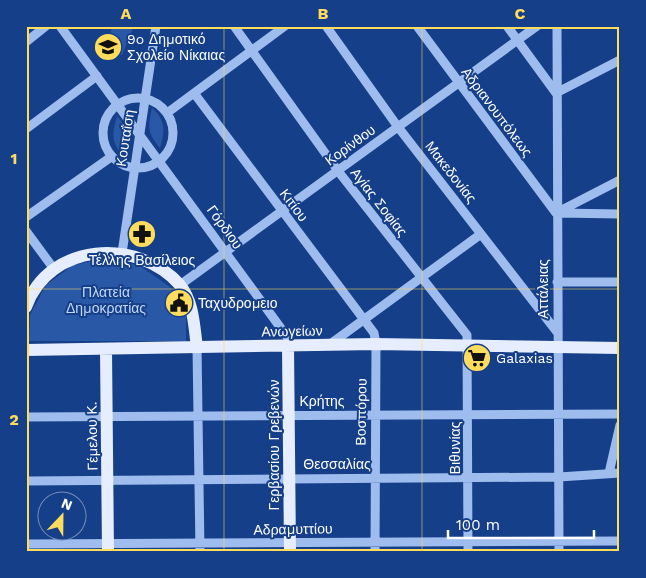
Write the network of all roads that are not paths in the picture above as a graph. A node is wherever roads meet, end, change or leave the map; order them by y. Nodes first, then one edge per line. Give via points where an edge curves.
1 (46, 26) edge
2 (60, 26) edge
3 (156, 26) edge
4 (234, 26) edge
5 (285, 26) edge
6 (326, 26) edge
7 (416, 26) edge
8 (507, 26) edge
9 (537, 26) edge
10 (556, 26) edge
11 (518, 40) junction
12 (26, 42) edge
13 (251, 51) junction
14 (620, 60) edge
15 (97, 76) junction
16 (458, 83) junction
17 (194, 93) junction
18 (556, 93) junction
19 (145, 98) junction
20 (117, 103) junction
21 (166, 113) junction
22 (398, 127) junction
23 (26, 129) edge
24 (140, 133) junction
25 (110, 156) junction
26 (160, 161) junction
27 (134, 169) junction
28 (338, 171) junction
29 (620, 180) edge
30 (282, 212) junction
31 (556, 213) junction
32 (620, 214) edge
33 (26, 217) edge
34 (26, 230) edge
35 (481, 234) junction
36 (226, 252) junction
37 (122, 253) junction
38 (54, 269) junction
39 (421, 279) junction
40 (557, 282) junction
41 (620, 282) edge
42 (180, 286) junction
43 (26, 307) edge
44 (365, 320) junction
45 (557, 332) junction
46 (375, 339) junction
47 (288, 342) junction
48 (467, 344) junction
49 (329, 345) junction
50 (197, 347) junction
51 (558, 348) junction
52 (620, 348) edge
53 (26, 350) edge
54 (106, 350) junction
55 (468, 414) junction
56 (558, 414) junction
57 (620, 414) edge
58 (289, 415) junction
59 (374, 415) junction
60 (107, 416) junction
61 (199, 416) junction
62 (26, 417) edge
63 (620, 425) edge
64 (609, 473) junction
65 (620, 473) edge
66 (559, 477) junction
67 (289, 478) junction
68 (374, 478) junction
69 (468, 478) junction
70 (108, 480) junction
71 (199, 480) junction
72 (26, 481) edge
73 (620, 541) edge
74 (375, 542) junction
75 (26, 544) edge
76 (290, 547) edge
77 (468, 547) edge
78 (559, 547) edge
79 (108, 548) edge
80 (200, 548) edge
81 (375, 552) edge

1 - 12 street
2 - 15 street, Γόρδιου
3 - 19 street, Κουταΐση
4 - 13 street, Αγίας Σοφίας
5 - 13 street
6 - 22 street, Μακεδονίας
7 - 16 street, Αδριανουπόλεως
8 - 11 street
9 - 11 street, Κορίνθου
10 - 18 street, Αττάλειας
11 - 16 street, Κορίνθου
11 - 18 street
13 - 17 street
13 - 28 street, Αγίας Σοφίας
14 - 18 street
15 - 20 street, Γόρδιου
15 - 23 street
16 - 22 street, Κορίνθου
16 - 31 street, Αδριανουπόλεως
17 - 21 street
17 - 30 street, Κιτίου
18 - 31 street, Αττάλειας
19 - 20 street
19 - 21 street
19 - 24 street, Κουταΐση
20 - 24 street, Γόρδιου
20 - 25 street via 102,128
21 - 26 street via 173,127 172,142
22 - 28 street, Κορίνθου
22 - 35 street, Μακεδονίας
24 - 26 street, Γόρδιου
24 - 27 street, Κουταΐση
25 - 27 street
25 - 33 street
26 - 27 street via 147,168
26 - 36 street, Γόρδιου
27 - 37 street, Κουταΐση
28 - 30 street, Κορίνθου
28 - 39 street, Αγίας Σοφίας
29 - 31 street
30 - 36 street, Κορίνθου
30 - 44 street, Κιτίου
31 - 32 street
31 - 40 street, Αττάλειας
34 - 38 street
35 - 39 street
35 - 45 street, Μακεδονίας
36 - 42 street, Κορίνθου
36 - 47 street, Γόρδιου
37 - 38 main road via 89,254
37 - 42 main road via 152,263
38 - 43 main road via 38,286
39 - 44 street
39 - 48 street, Αγίας Σοφίας via 467,335
40 - 41 street
40 - 45 street, Αττάλειας
42 - 50 main road via 189,299
44 - 46 street, Κιτίου
44 - 49 street
45 - 51 street, Αττάλειας
46 - 48 main road, Ανωγείων
46 - 49 main road, Ανωγείων
46 - 59 street, Βοσπόρου
47 - 49 main road, Ανωγείων
47 - 50 main road, Ανωγείων
47 - 58 main road, Γερβασίου Γρεβενών
48 - 51 main road, Ανωγείων
48 - 55 street, Βιθυνίας
50 - 54 main road, Ανωγείων
50 - 61 street
51 - 52 main road, Ανωγείων
51 - 56 street, Αττάλειας
53 - 54 main road, Ανωγείων
54 - 60 main road, Γέμελου Κ.
55 - 56 street, Κρήτης
55 - 59 street, Κρήτης
55 - 69 street, Βιθυνίας
56 - 57 street, Κρήτης
56 - 66 street, Αττάλειας
58 - 59 street, Κρήτης
58 - 61 street, Κρήτης
58 - 67 main road, Γερβασίου Γρεβενών
59 - 68 street, Βοσπόρου
60 - 61 street, Κρήτης
60 - 62 street, Κρήτης
60 - 70 main road, Γέμελου Κ.
61 - 71 street
63 - 64 street
64 - 65 street, Θεσσαλίας
64 - 66 street, Θεσσαλίας
66 - 69 street, Θεσσαλίας
66 - 78 street, Αττάλειας
67 - 68 street, Θεσσαλίας
67 - 71 street, Θεσσαλίας
67 - 76 main road, Γερβασίου Γρεβενών
68 - 69 street, Θεσσαλίας
68 - 74 street, Βοσπόρου
69 - 77 street, Βιθυνίας
70 - 71 street, Θεσσαλίας
70 - 72 street, Θεσσαλίας
70 - 79 main road, Γέμελου Κ.
71 - 80 street
73 - 78 street, Αδραμυττίου
74 - 76 street, Αδραμυττίου
74 - 77 street, Αδραμυττίου
74 - 81 street, Βοσπόρου
75 - 79 street, Αδραμυττίου
76 - 80 street, Αδραμυττίου
77 - 78 street, Αδραμυττίου
79 - 80 street, Αδραμυττίου

